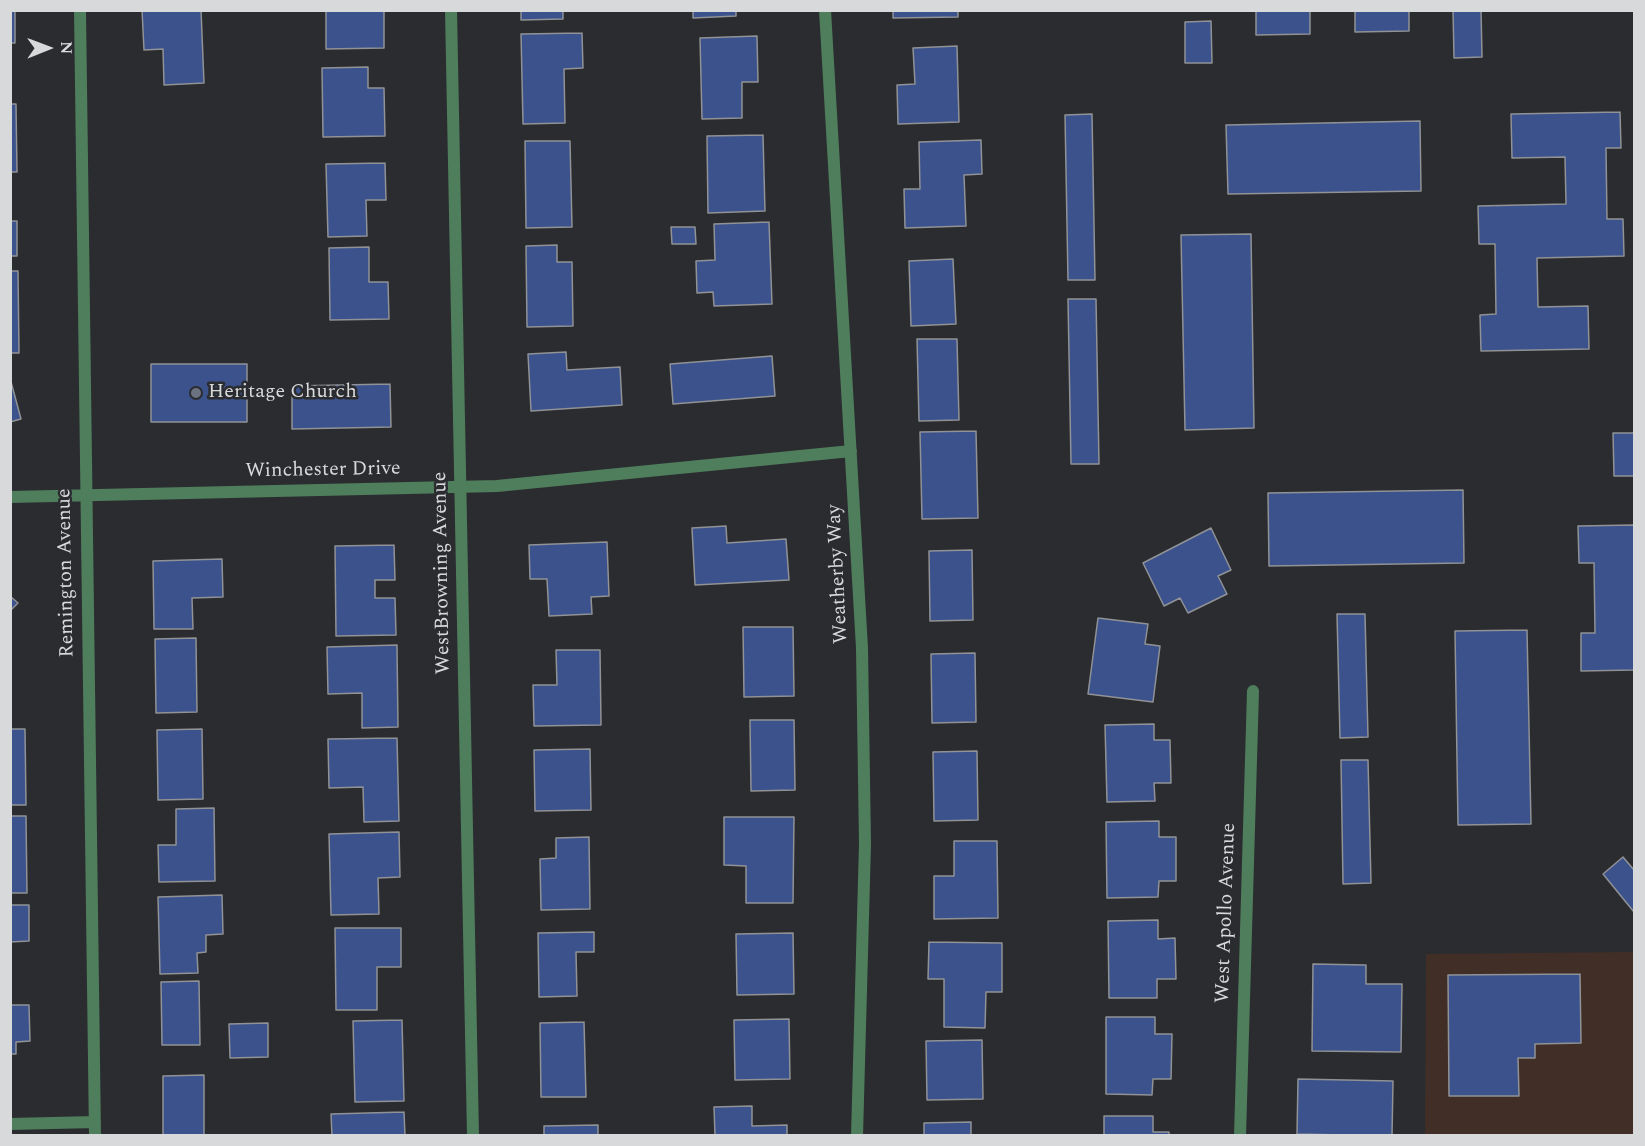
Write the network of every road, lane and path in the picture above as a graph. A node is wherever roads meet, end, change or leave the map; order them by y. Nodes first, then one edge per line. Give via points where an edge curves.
1 (80, 10) edge
2 (451, 10) edge
3 (825, 10) edge
4 (851, 451) junction
5 (461, 488) junction
6 (86, 494) junction
7 (10, 497) edge
8 (1253, 691) dead end
9 (95, 1122) junction
10 (10, 1124) edge
11 (95, 1136) edge
12 (473, 1136) edge
13 (857, 1136) edge
14 (1240, 1136) edge

1 - 6 street, Remington Avenue
2 - 5 street, WestBrowning Avenue
3 - 4 street, Weatherby Way
4 - 5 street, Winchester Drive
4 - 13 street, Weatherby Way via 864,732
5 - 6 street, Winchester Drive
5 - 12 street, WestBrowning Avenue
6 - 7 street, Winchester Drive
6 - 9 street, Remington Avenue
8 - 14 street, West Apollo Avenue
9 - 10 street
9 - 11 street, Remington Avenue

